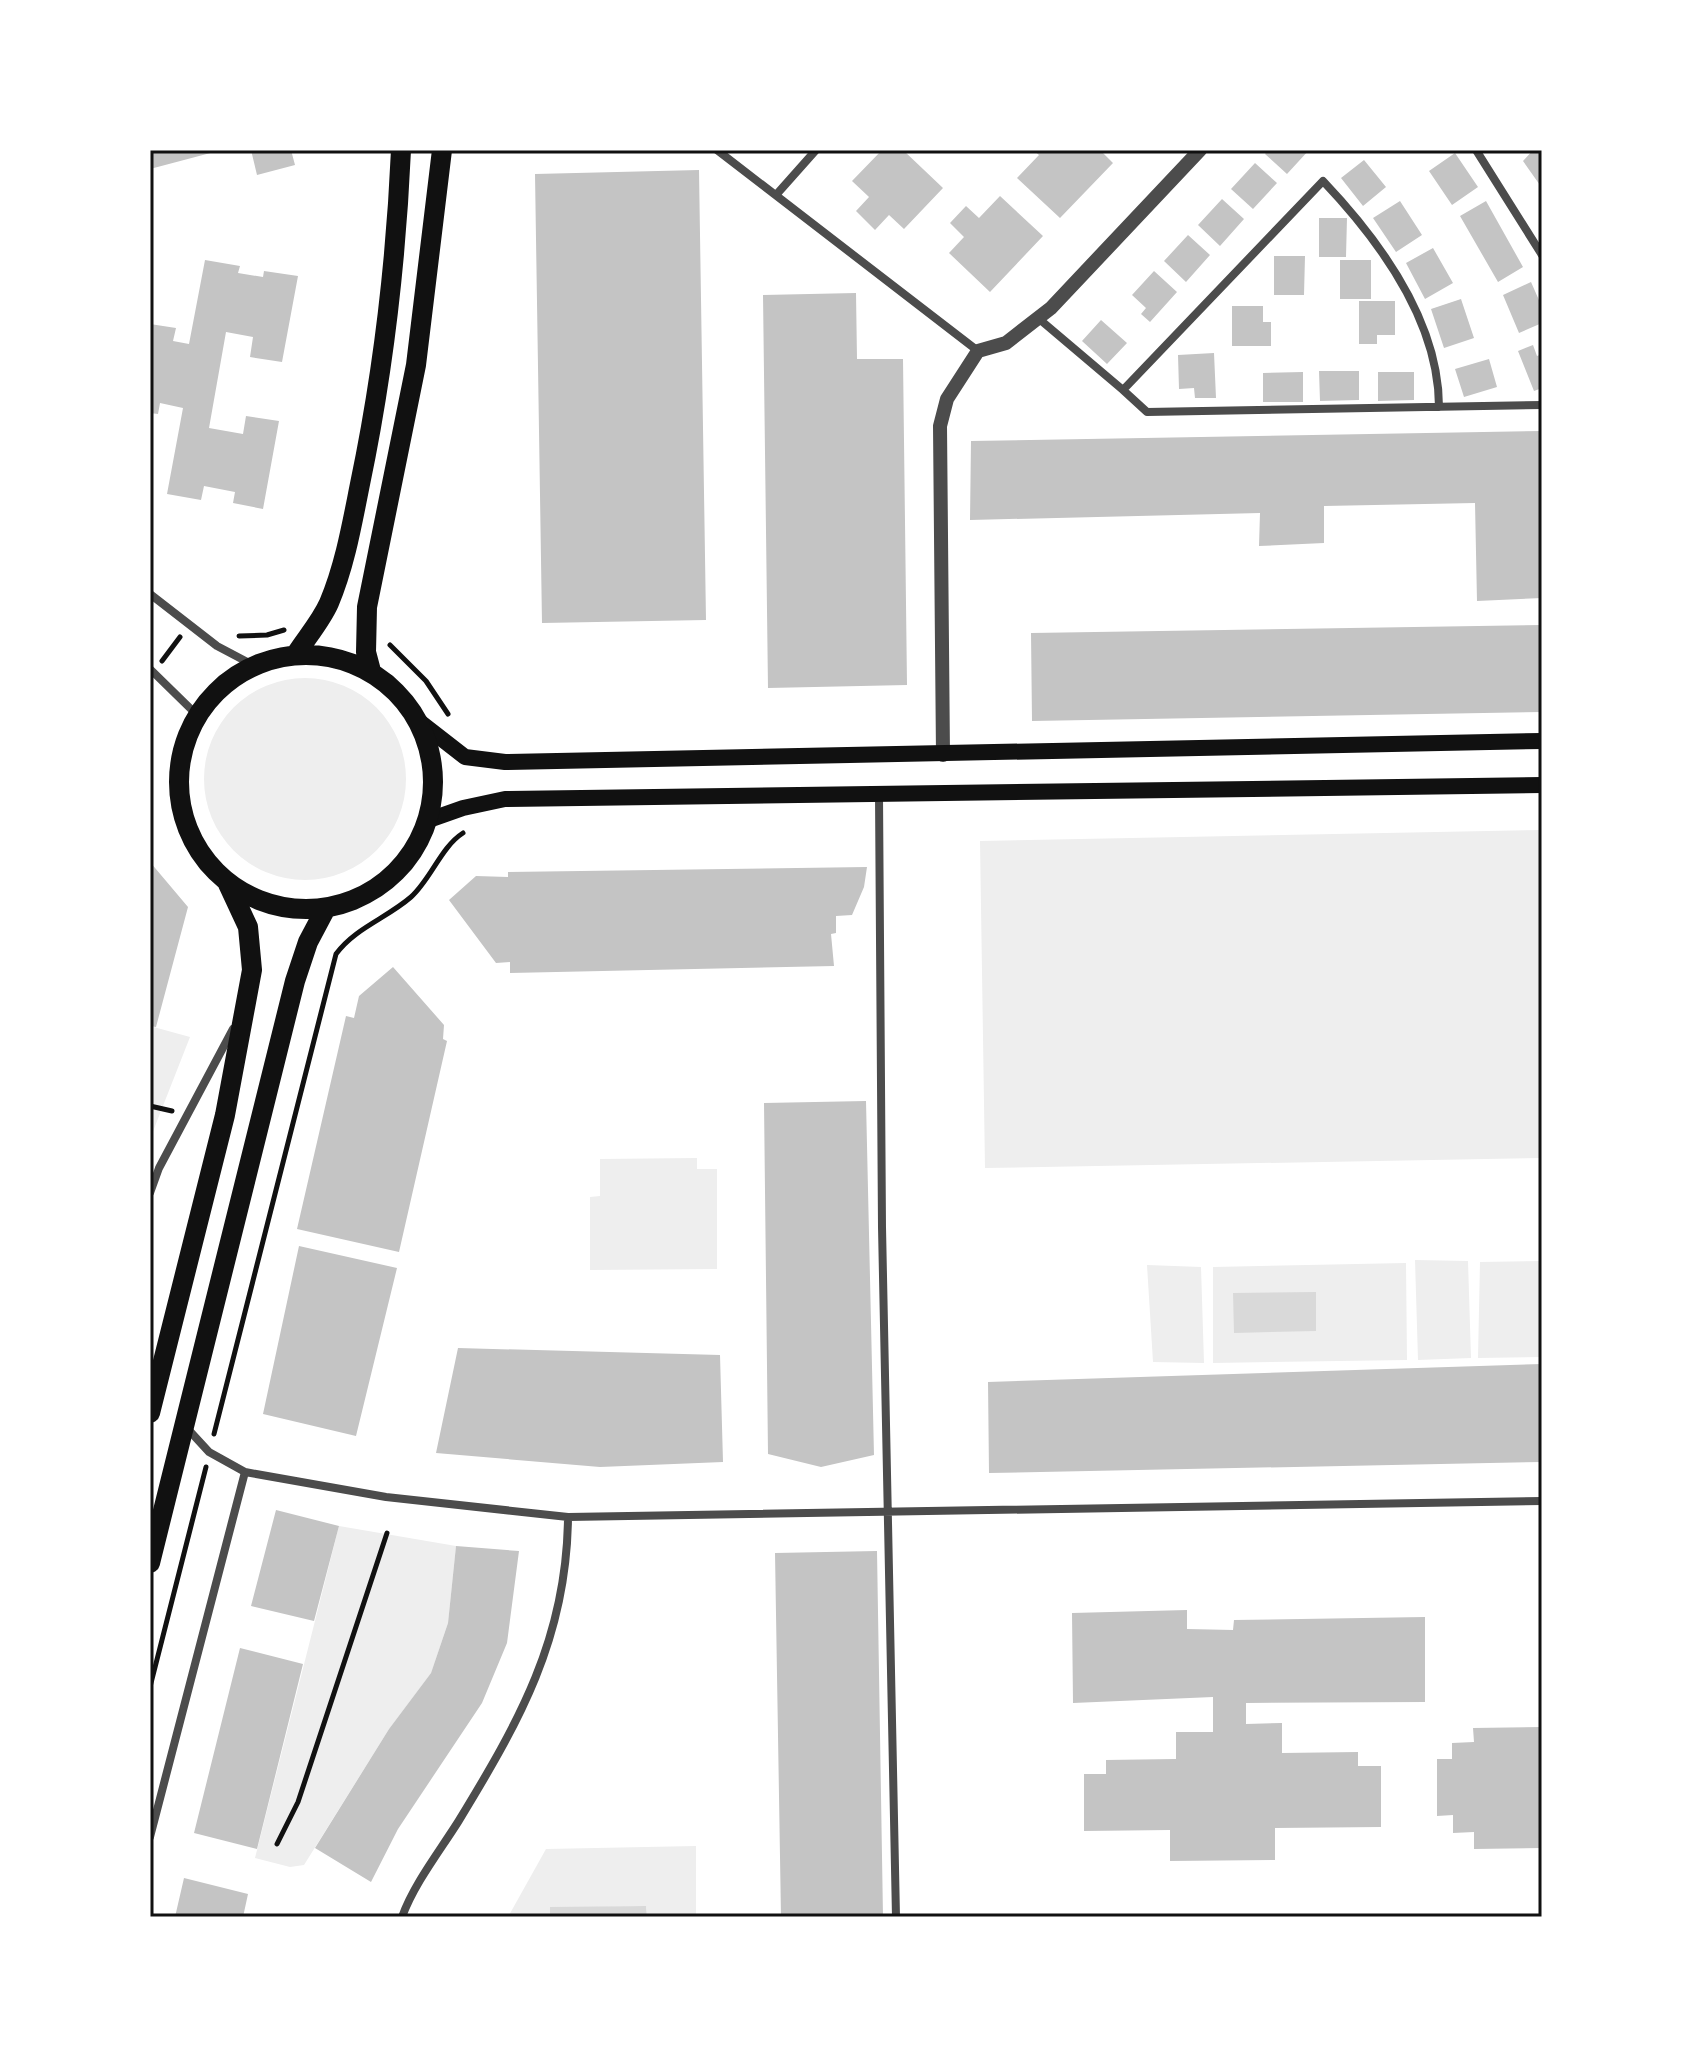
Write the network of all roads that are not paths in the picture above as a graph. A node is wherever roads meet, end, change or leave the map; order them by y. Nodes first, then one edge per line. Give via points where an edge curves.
1 (401, 150) edge
2 (442, 150) edge
3 (717, 150) edge
4 (816, 150) edge
5 (1200, 150) edge
6 (1476, 150) edge
7 (776, 195) junction
8 (1542, 255) edge
9 (1038, 318) junction
10 (978, 351) junction
11 (1123, 390) junction
12 (1542, 405) edge
13 (1439, 407) junction
14 (150, 594) edge
15 (296, 654) junction
16 (253, 665) junction
17 (152, 670) edge
18 (371, 671) junction
19 (197, 715) junction
20 (420, 722) junction
21 (1542, 741) edge
22 (943, 755) junction
23 (1542, 785) edge
24 (879, 795) junction
25 (429, 820) junction
26 (228, 884) junction
27 (326, 908) junction
28 (241, 1014) junction
29 (150, 1193) edge
30 (150, 1413) edge
31 (185, 1426) junction
32 (245, 1472) junction
33 (1542, 1501) edge
34 (891, 1512) junction
35 (568, 1517) junction
36 (150, 1563) edge
37 (150, 1837) edge
38 (402, 1917) edge
39 (896, 1917) edge

1 - 15 main road via 397,229 367,451 341,570 328,606
2 - 18 main road via 416,365 367,607
3 - 7 street
4 - 7 street
5 - 9 street
6 - 8 street
7 - 10 street
9 - 10 street via 1006,343
9 - 11 street
10 - 22 street via 947,399 940,426
11 - 13 street via 1147,412
11 - 13 street via 1323,181 1361,221 1396,276 1428,339 1439,377
12 - 13 street
14 - 16 street via 217,646
15 - 16 main road
15 - 18 main road via 330,656
16 - 19 main road via 216,690
17 - 19 street
18 - 20 main road via 393,687
19 - 26 main road via 181,751 183,819 192,841
20 - 22 main road via 465,757 494,762
20 - 25 main road via 433,765
21 - 22 main road
23 - 24 main road
24 - 25 main road via 505,799
24 - 34 street via 882,1227
25 - 27 main road via 392,877 368,893
26 - 27 main road via 268,904 294,910
26 - 28 main road via 248,927 252,970
27 - 31 main road via 295,981
28 - 29 street
28 - 30 main road via 225,1115
31 - 32 street via 209,1452
31 - 36 main road
32 - 35 street via 386,1497
32 - 37 street
33 - 34 street
34 - 35 street
34 - 39 street
35 - 38 street via 568,1565 540,1672 500,1752

